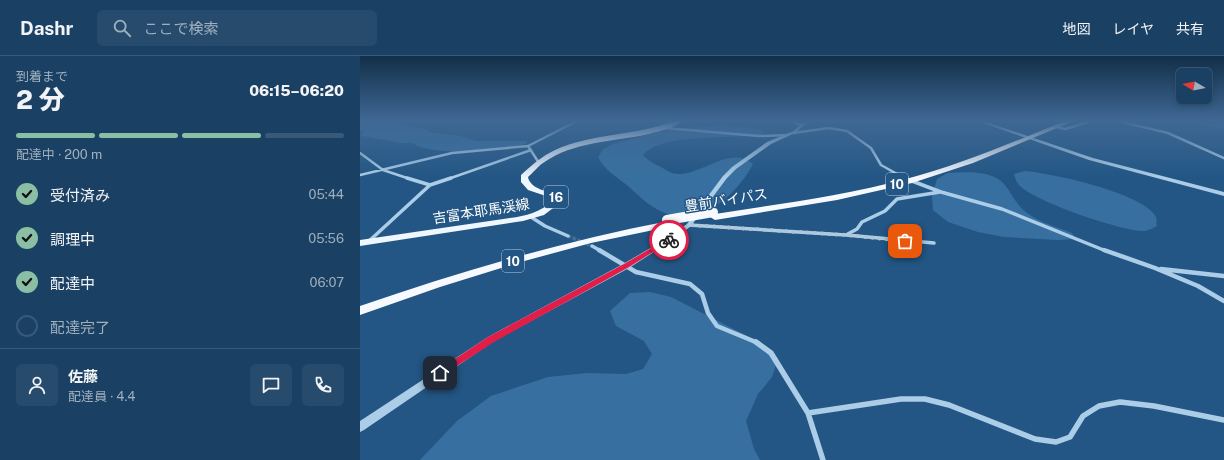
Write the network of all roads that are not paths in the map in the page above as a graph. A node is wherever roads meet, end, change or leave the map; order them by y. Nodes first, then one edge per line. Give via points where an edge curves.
1 (540, 140) edge
2 (605, 140) edge
3 (777, 140) edge
4 (859, 140) edge
5 (1017, 140) edge
6 (1033, 140) edge
7 (1183, 140) edge
8 (528, 146) junction
9 (531, 150) junction
10 (360, 153) edge
11 (1224, 158) edge
12 (539, 163) junction
13 (383, 170) junction
14 (360, 175) edge
15 (907, 179) junction
16 (430, 185) junction
17 (941, 192) junction
18 (1224, 194) edge
19 (531, 217) junction
20 (668, 222) junction
21 (689, 225) junction
22 (846, 235) junction
23 (568, 236) tunnel mouth
24 (364, 242) edge
25 (934, 243) dead end
26 (592, 246) tunnel mouth
27 (626, 266) junction
28 (1155, 268) junction
29 (1224, 276) edge
30 (1224, 301) edge
31 (360, 303) edge
32 (360, 311) edge
33 (808, 413) junction
34 (1224, 420) edge
35 (360, 427) edge
36 (823, 460) edge

1 - 8 street
2 - 12 main road, 吉富本耶馬渓線 / 16 via 572,145 554,152
3 - 21 street via 734,168
4 - 15 street via 871,148 881,165
5 - 15 highway, 豊前バイパス / 10 via 962,164
6 - 18 street via 1091,159
7 - 11 street
8 - 9 street
8 - 13 street via 452,153
9 - 12 street
9 - 16 street
10 - 13 street
12 - 19 main road, 吉富本耶馬渓線 / 16 via 524,177 525,182 530,188 556,197 557,202 542,213
13 - 14 street
13 - 16 street
15 - 17 street
15 - 20 highway, 豊前バイパス / 10 via 830,198
16 - 24 street
17 - 22 street via 897,199 886,211 862,222 857,229
17 - 28 street via 1002,209
19 - 23 street
19 - 24 main road, 吉富本耶馬渓線 / 16
20 - 31 highway, 豊前バイパス / 10 via 609,231 535,249
20 - 32 highway, 豊前バイパス / 10 via 551,250
21 - 22 street
21 - 27 street
22 - 25 street
26 - 27 street
27 - 33 street via 636,272 690,284 702,294 708,313 717,326 754,341 771,353
27 - 35 street via 491,340
28 - 29 street
28 - 30 street via 1198,286
33 - 34 street via 901,398 925,399 949,405 1035,439 1056,442 1070,437 1083,416 1099,406 1120,402
33 - 36 street

